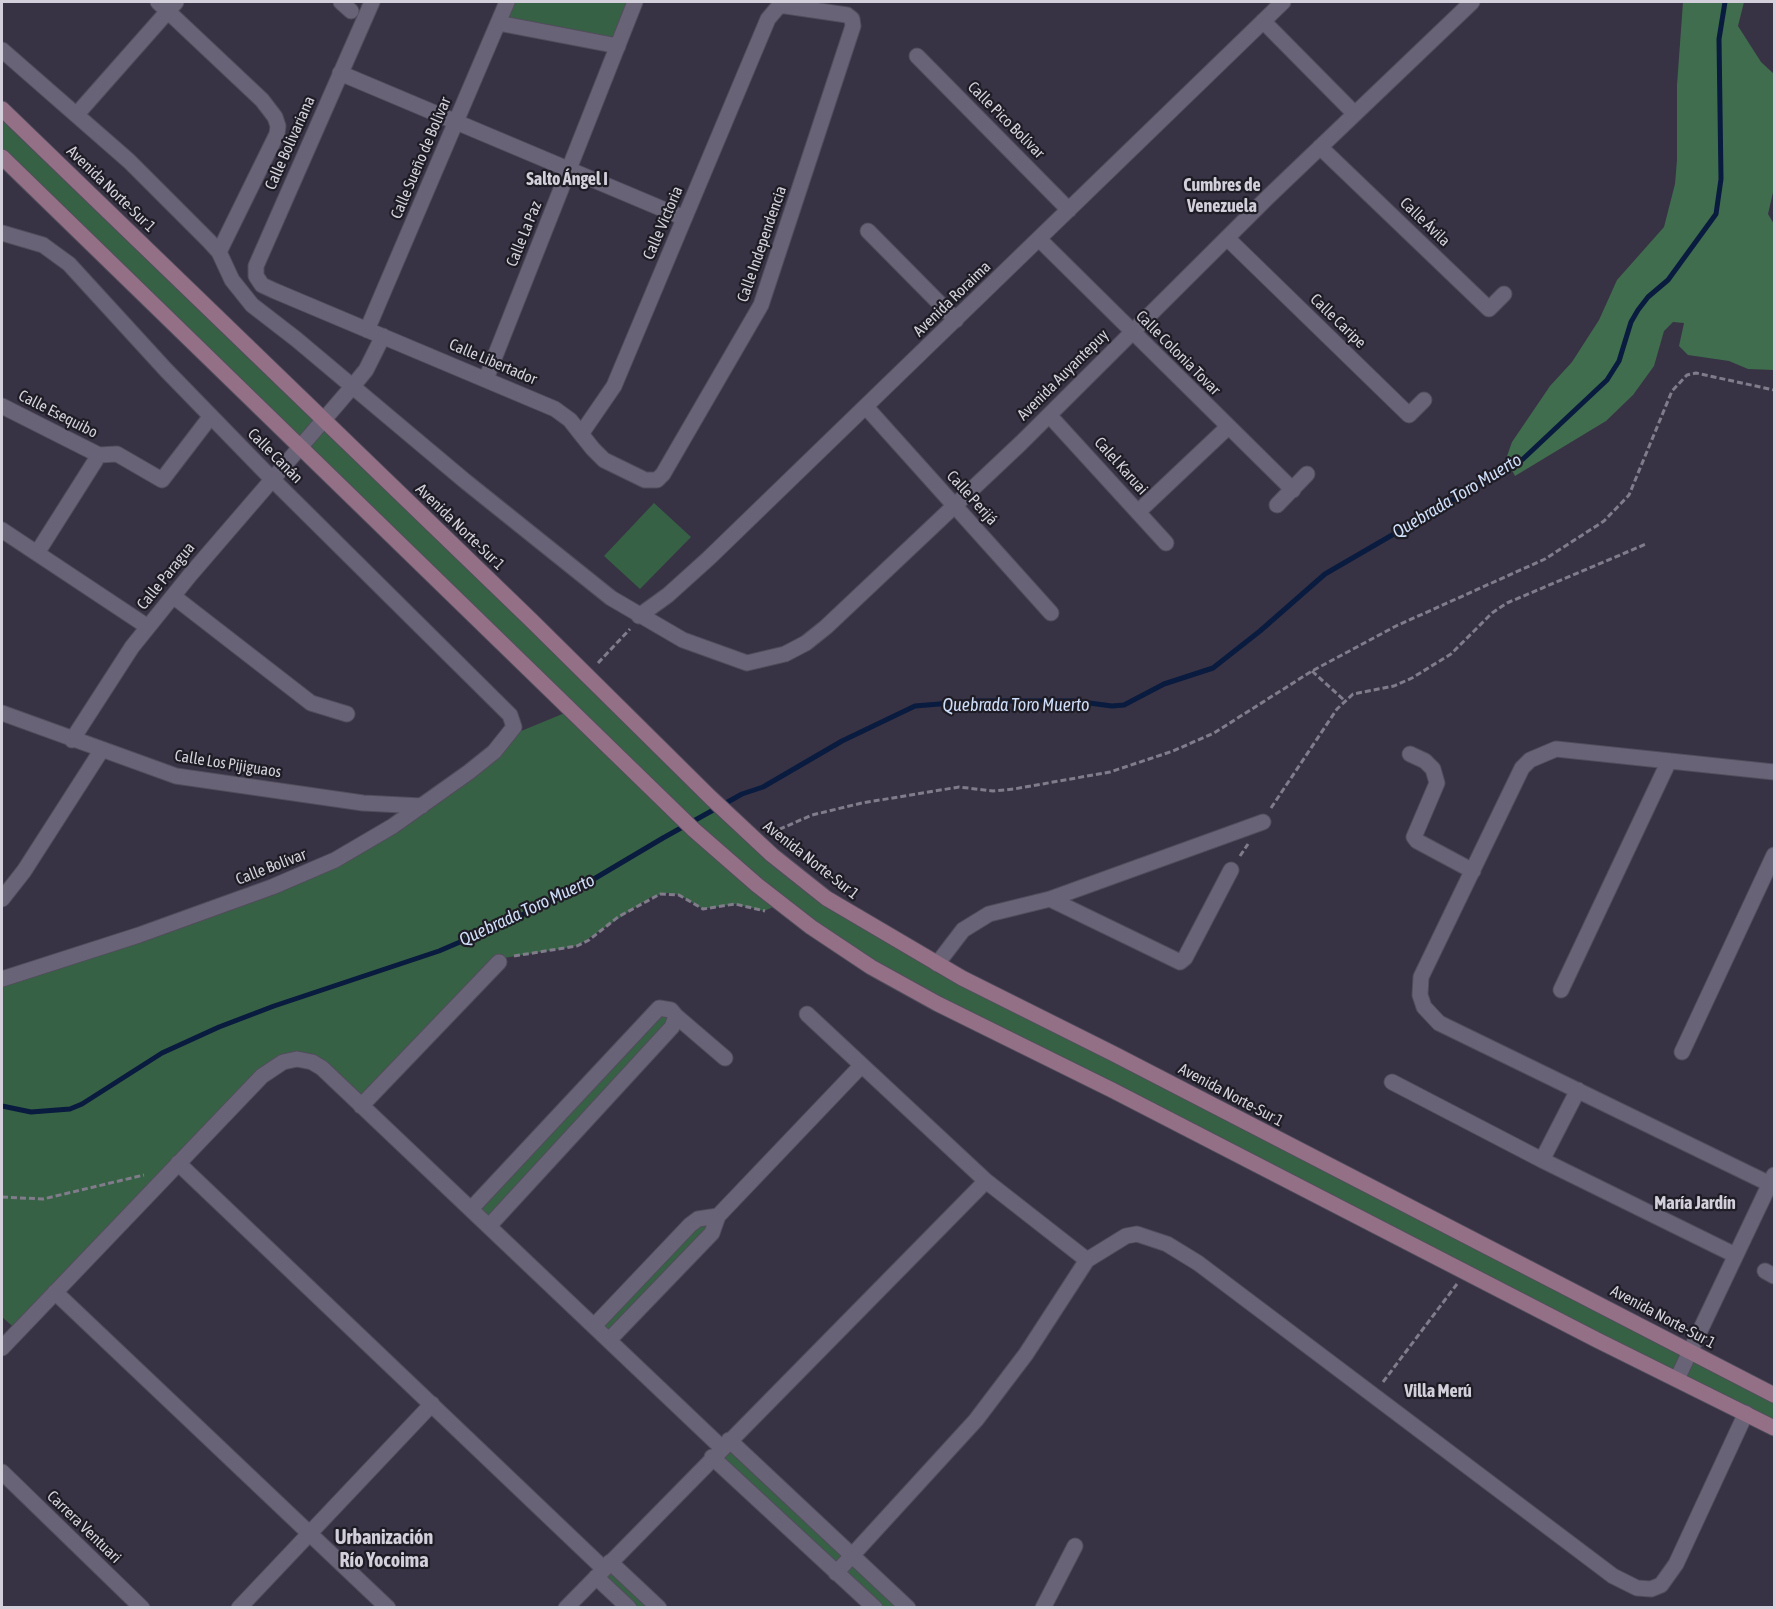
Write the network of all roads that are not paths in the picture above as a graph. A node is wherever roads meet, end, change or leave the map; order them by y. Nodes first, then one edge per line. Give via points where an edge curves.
1 (372, 2) edge
2 (507, 2) edge
3 (635, 2) edge
4 (1284, 2) edge
5 (1472, 2) edge
6 (167, 5) edge
7 (768, 19) joint
8 (1263, 21) junction
9 (498, 23) junction
10 (618, 46) junction
11 (2, 50) edge
12 (917, 56) dead end
13 (340, 73) junction
14 (2, 109) edge
15 (77, 114) junction
16 (1354, 114) junction
17 (456, 122) junction
18 (1320, 147) junction
19 (2, 157) edge
20 (568, 170) junction
21 (1069, 210) junction
22 (684, 219) junction
23 (868, 231) dead end
24 (2, 233) edge
25 (1227, 238) junction
26 (1039, 239) junction
27 (219, 252) junction
28 (275, 291) joint
29 (1504, 294) dead end
30 (956, 320) junction
31 (367, 330) junction
32 (1131, 333) junction
33 (383, 336) junction
34 (486, 379) junction
35 (352, 387) junction
36 (1424, 400) dead end
37 (2, 406) edge
38 (866, 407) junction
39 (1049, 415) junction
40 (211, 416) junction
41 (324, 420) junction
42 (1228, 427) junction
43 (581, 434) junction
44 (301, 445) junction
45 (99, 455) junction
46 (671, 460) joint
47 (1307, 474) dead end
48 (272, 479) junction
49 (1293, 490) junction
50 (955, 505) junction
51 (1278, 505) dead end
52 (1138, 512) junction
53 (2, 530) edge
54 (1166, 543) dead end
55 (37, 554) junction
56 (173, 596) junction
57 (1052, 613) dead end
58 (639, 616) junction
59 (148, 627) junction
60 (2, 713) edge
61 (347, 714) dead end
62 (514, 721) joint
63 (72, 740) junction
64 (101, 751) junction
65 (1410, 754) dead end
66 (1669, 760) junction
67 (1774, 772) edge
68 (422, 806) junction
69 (1263, 822) road end
70 (1774, 855) edge
71 (1231, 870) road end
72 (1473, 871) junction
73 (2, 899) edge
74 (1050, 899) junction
75 (499, 962) road end
76 (937, 964) junction
77 (2, 979) edge
78 (1561, 990) dead end
79 (807, 1014) dead end
80 (676, 1016) junction
81 (1682, 1052) dead end
82 (725, 1058) dead end
83 (861, 1066) junction
84 (1392, 1082) dead end
85 (1578, 1090) junction
86 (361, 1106) junction
87 (562, 1112) junction
88 (580, 1128) junction
89 (1542, 1160) junction
90 (174, 1167) junction
91 (986, 1181) junction
92 (1773, 1181) edge
93 (471, 1209) junction
94 (718, 1216) junction
95 (489, 1226) junction
96 (1735, 1255) junction
97 (1087, 1260) junction
98 (55, 1292) junction
99 (594, 1326) junction
100 (609, 1340) junction
101 (2, 1348) edge
102 (1689, 1351) junction
103 (1677, 1379) junction
104 (1774, 1395) edge
105 (432, 1404) junction
106 (1746, 1413) junction
107 (1774, 1428) edge
108 (721, 1448) junction
109 (2, 1472) edge
110 (310, 1533) junction
111 (1075, 1546) dead end
112 (852, 1556) junction
113 (603, 1569) junction
114 (836, 1573) junction
115 (142, 1608) edge
116 (239, 1608) edge
117 (388, 1608) edge
118 (566, 1608) edge
119 (629, 1608) edge
120 (659, 1608) edge
121 (875, 1608) edge
122 (908, 1608) edge
123 (1043, 1608) edge

1 - 13 street, Calle Bolivariana
2 - 9 street, Calle Sueño de Bolívar
3 - 10 street, Calle La Paz
4 - 8 street, Avenida Roraima
5 - 16 street, Avenida Auyantepuy
6 - 15 street
6 - 27 street via 262,100 278,126
7 - 22 street, Calle Victoria
7 - 46 street, Calle Independencia via 779,6 786,6 847,15 854,26 761,305
8 - 16 street
8 - 21 street, Avenida Roraima
9 - 10 street
9 - 17 street, Calle Sueño de Bolívar
10 - 20 street, Calle La Paz
11 - 15 street, Avenida Auyantepuy
12 - 21 street, Calle Pico Bolívar
13 - 17 street
13 - 28 street, Calle Bolivariana via 256,266 256,276 262,285
14 - 41 main road, Avenida Norte-Sur 1
15 - 27 street, Avenida Auyantepuy
16 - 18 street, Avenida Auyantepuy
17 - 20 street
17 - 31 street, Calle Sueño de Bolívar
18 - 25 street, Avenida Auyantepuy
18 - 29 street, Calle Ávila via 1489,309
19 - 44 main road
20 - 22 street
20 - 34 street, Calle La Paz
21 - 26 street, Avenida Roraima
22 - 43 street, Calle Victoria via 614,387
23 - 30 street
24 - 40 street, Calle Canán via 43,245 60,255
25 - 32 street, Avenida Auyantepuy
25 - 36 street, Calle Caripe via 1409,415
26 - 30 street, Avenida Roraima
26 - 32 street, Calle Colonia Tovar
27 - 35 street, Avenida Auyantepuy via 232,280 252,305
28 - 31 street, Calle Libertador
30 - 38 street, Avenida Roraima
31 - 33 street, Calle Libertador
32 - 39 street, Avenida Auyantepuy
32 - 42 street, Calle Colonia Tovar
33 - 34 street, Calle Libertador
33 - 35 street, Calle Paragua via 366,370
34 - 43 street, Calle Libertador via 555,409
35 - 41 street, Calle Paragua
35 - 58 street, Avenida Auyantepuy via 579,574
37 - 45 street, Calle Esequibo
38 - 50 street, Calle Perijá
38 - 58 street, Avenida Roraima via 709,558
39 - 50 street, Avenida Auyantepuy
39 - 52 street, Calel Karuai
40 - 45 street, Calle Esequibo via 162,480 117,454
40 - 48 street, Calle Canán
41 - 44 street, Calle Paragua
41 - 76 main road, Avenida Norte-Sur 1 via 752,837 826,898
42 - 49 street, Calle Colonia Tovar
42 - 52 street
43 - 46 street, Calle Libertador via 604,460 645,480 657,480
44 - 48 street, Calle Paragua
44 - 103 main road via 722,855 779,903 862,961 938,1004
45 - 55 street
47 - 49 street
48 - 56 street, Calle Paragua
48 - 62 street, Calle Canán
49 - 51 street
50 - 57 street, Calle Perijá
50 - 58 street, Avenida Auyantepuy via 826,627 785,654 747,663 683,640
52 - 54 street, Calel Karuai
53 - 55 street
55 - 59 street
56 - 59 street, Calle Paragua
56 - 61 street via 311,703
59 - 63 street, Calle Paragua via 109,679
60 - 63 street, Calle Los Pijiguaos
62 - 68 street, Calle Bolívar via 509,736 494,752
63 - 64 street, Calle Los Pijiguaos
64 - 68 street, Calle Los Pijiguaos via 194,780 363,803
64 - 73 street via 24,872
65 - 72 street via 1425,761 1437,783 1414,837
66 - 67 street
66 - 72 street via 1556,749 1530,760 1522,768
66 - 78 street
68 - 77 street, Calle Bolívar via 312,871 139,935
69 - 74 street
70 - 81 street
71 - 74 street via 1180,962
72 - 85 street via 1421,977 1424,1007 1439,1023
74 - 76 street via 972,922
75 - 86 street
76 - 102 main road, Avenida Norte-Sur 1
79 - 83 street
80 - 82 street
80 - 87 street via 666,1007 659,1008
80 - 88 street via 672,1027
83 - 91 street
83 - 94 street
84 - 89 street
85 - 89 street
85 - 92 street
86 - 90 street via 312,1062 283,1062 262,1076
86 - 93 street
87 - 88 street
87 - 93 street
88 - 95 street
89 - 96 street
90 - 98 street
90 - 105 street
91 - 97 street
91 - 108 street
92 - 96 street
93 - 95 street
94 - 99 street via 698,1219 690,1225
94 - 100 street via 712,1233
95 - 99 street
96 - 102 street
97 - 106 street via 1126,1236 1137,1234 1159,1240 1198,1263 1613,1576 1637,1588 1661,1585 1676,1564
97 - 112 street via 1026,1354 976,1420
98 - 101 street
98 - 110 street
99 - 100 street
100 - 108 street
102 - 103 street
102 - 104 main road, Avenida Norte-Sur 1
103 - 106 main road
105 - 110 street
105 - 113 street
106 - 107 main road
108 - 112 street
108 - 113 street
108 - 114 street
109 - 115 street, Carrera Ventuari
110 - 116 street
110 - 117 street
111 - 123 street
112 - 114 street
112 - 122 street
113 - 118 street
113 - 119 street
113 - 120 street
114 - 121 street

